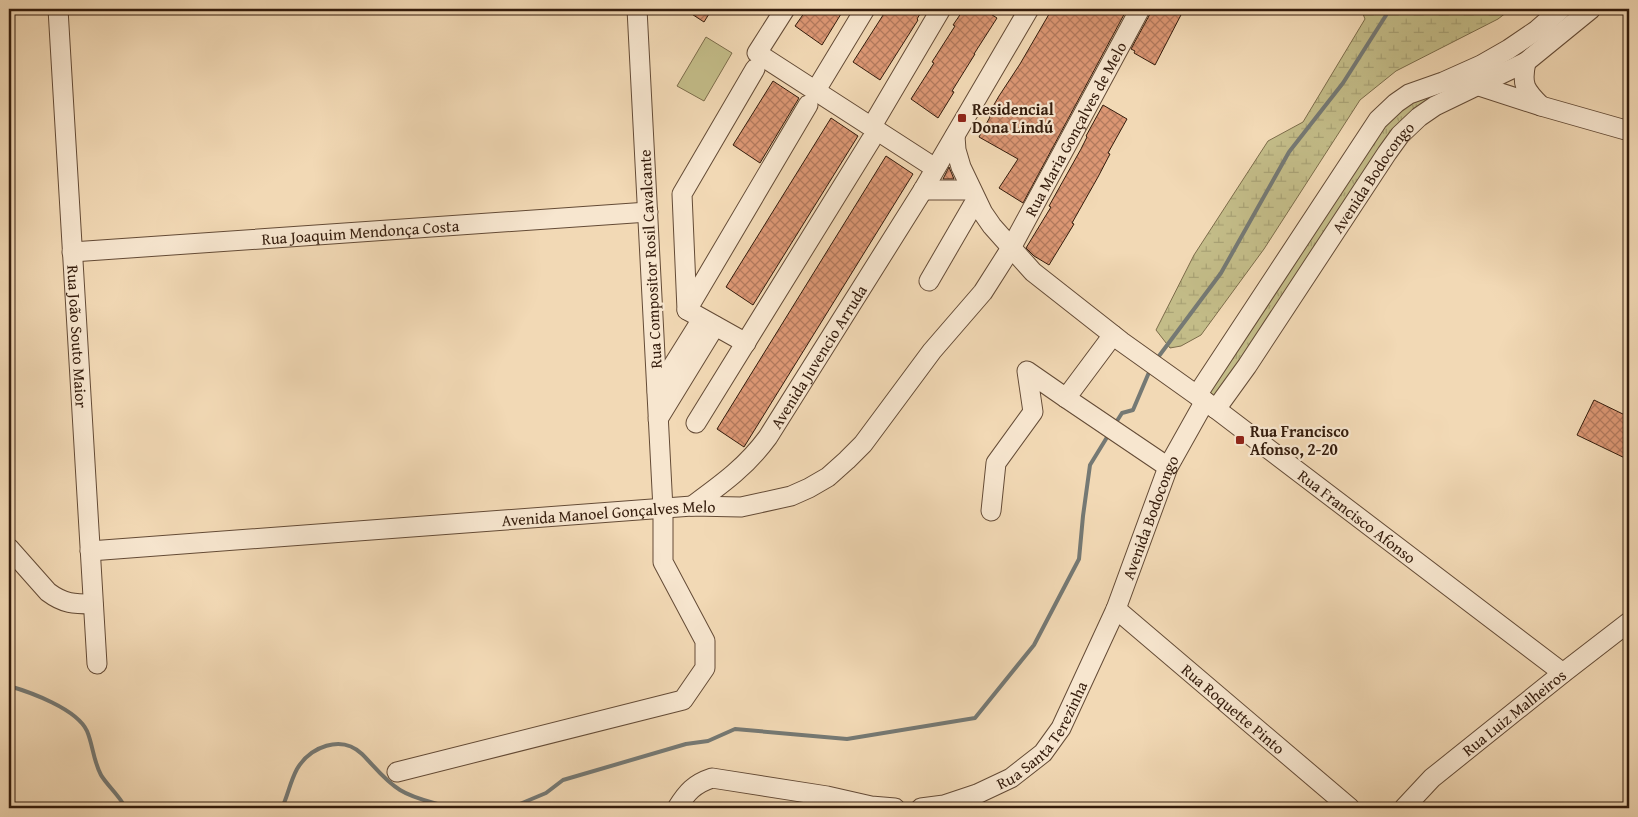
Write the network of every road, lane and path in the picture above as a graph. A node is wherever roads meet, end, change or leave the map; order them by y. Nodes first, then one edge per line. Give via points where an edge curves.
1 (58, 9) edge
2 (637, 9) edge
3 (785, 9) edge
4 (864, 9) edge
5 (941, 9) edge
6 (1029, 9) edge
7 (1140, 9) edge
8 (1561, 9) edge
9 (1591, 9) edge
10 (1526, 62) junction
11 (755, 69) dead end
12 (1476, 85) junction
13 (812, 98) junction
14 (1541, 106) junction
15 (1629, 131) edge
16 (875, 133) junction
17 (955, 136) junction
18 (938, 164) junction
19 (923, 190) junction
20 (974, 195) junction
21 (648, 212) junction
22 (1010, 248) junction
23 (72, 252) junction
24 (929, 281) dead end
25 (701, 318) junction
26 (1113, 335) junction
27 (746, 344) junction
28 (657, 391) junction
29 (1066, 398) junction
30 (1206, 402) junction
31 (658, 419) junction
32 (696, 423) dead end
33 (1168, 468) junction
34 (692, 506) junction
35 (663, 508) junction
36 (991, 511) dead end
37 (9, 548) edge
38 (90, 551) junction
39 (93, 604) junction
40 (1116, 609) junction
41 (1629, 622) edge
42 (97, 664) dead end
43 (1563, 673) junction
44 (397, 772) dead end
45 (822, 802) edge
46 (677, 808) edge
47 (896, 808) edge
48 (921, 808) edge
49 (1350, 808) edge
50 (1404, 808) edge

1 - 23 street, Rua João Souto Maior
2 - 21 street, Rua Compositor Rosil Cavalcante
3 - 13 street via 757,53
4 - 13 street
5 - 16 street
6 - 17 street
7 - 22 street, Rua Maria Gonçalves de Melo
8 - 30 street, Avenida Bodocongo via 1537,30 1481,66 1409,94 1378,120
9 - 10 street, Avenida Bodocongo
10 - 12 street, Avenida Bodocongo
10 - 14 street via 1524,86
11 - 25 street via 682,194
12 - 14 street
12 - 30 street, Avenida Bodocongo via 1434,106 1400,134 1247,366
13 - 16 street
13 - 25 street
14 - 15 street
16 - 18 street
16 - 27 street
17 - 18 street, Avenida Juvencio Arruda
17 - 20 street, Rua Francisco Afonso via 958,160
18 - 19 street, Avenida Juvencio Arruda
19 - 20 street
19 - 34 street, Avenida Juvencio Arruda via 768,437 738,471
20 - 22 street, Rua Francisco Afonso via 992,226
20 - 24 street
21 - 23 street, Rua Joaquim Mendonça Costa
21 - 28 street, Rua Compositor Rosil Cavalcante
22 - 26 street, Rua Francisco Afonso via 1034,272
22 - 34 street, Avenida Manoel Gonçalves Melo via 983,292 932,351 863,444 828,477 772,502 741,507
23 - 38 street, Rua João Souto Maior
25 - 27 street
25 - 28 street
25 - 31 street
26 - 29 street
26 - 30 street, Rua Francisco Afonso
27 - 32 street
28 - 31 street, Rua Compositor Rosil Cavalcante
29 - 33 street
29 - 36 street via 1027,371 1033,412 996,464
30 - 33 street, Avenida Bodocongo
30 - 43 street, Rua Francisco Afonso
31 - 35 street, Rua Compositor Rosil Cavalcante
33 - 40 street, Avenida Bodocongo
34 - 35 street, Avenida Manoel Gonçalves Melo
35 - 38 street, Avenida Manoel Gonçalves Melo
35 - 44 street, Rua Compositor Rosil Cavalcante via 663,562 705,641 705,668 683,700
37 - 39 street via 55,598 73,604
38 - 39 street, Rua João Souto Maior
39 - 42 street, Rua João Souto Maior
40 - 48 street, Rua Santa Terezinha via 1061,728 1043,753 1011,778 977,794 944,805
40 - 49 street, Rua Roquette Pinto
41 - 43 street, Rua Luiz Malheiros
43 - 50 street, Rua Luiz Malheiros via 1432,778
45 - 46 street via 712,778 698,782
45 - 47 street

